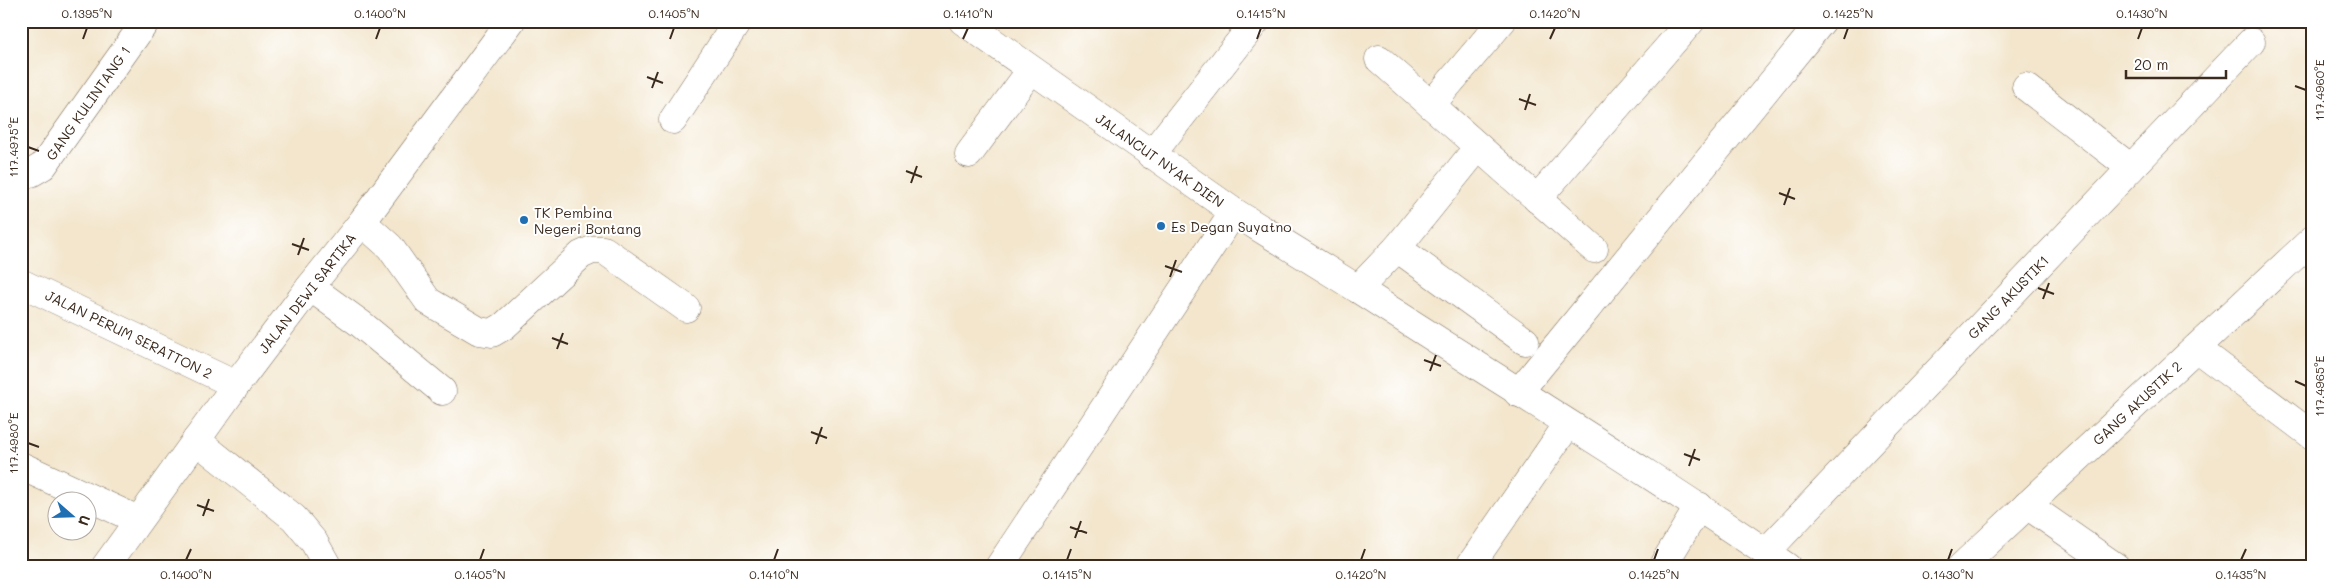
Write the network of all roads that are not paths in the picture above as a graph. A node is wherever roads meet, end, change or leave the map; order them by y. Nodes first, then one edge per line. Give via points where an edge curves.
1 (146, 21) edge
2 (512, 21) edge
3 (738, 21) edge
4 (963, 21) edge
5 (1256, 21) edge
6 (1502, 21) edge
7 (1691, 21) edge
8 (1822, 21) edge
9 (2251, 42) dead end
10 (1379, 59) dead end
11 (1031, 70) junction
12 (2026, 87) dead end
13 (1431, 105) junction
14 (673, 120) dead end
15 (1478, 147) junction
16 (970, 154) dead end
17 (1151, 155) junction
18 (2131, 168) junction
19 (21, 173) edge
20 (1537, 199) junction
21 (1234, 212) junction
22 (362, 222) junction
23 (2313, 239) edge
24 (1397, 248) junction
25 (1594, 249) dead end
26 (21, 283) edge
27 (310, 287) junction
28 (1358, 289) junction
29 (686, 308) dead end
30 (1524, 341) dead end
31 (2196, 348) junction
32 (236, 385) junction
33 (442, 391) dead end
34 (1518, 393) junction
35 (1568, 424) junction
36 (2313, 436) edge
37 (196, 440) junction
38 (21, 466) edge
39 (2028, 504) junction
40 (1699, 506) junction
41 (138, 520) junction
42 (1776, 560) edge
43 (104, 567) edge
44 (328, 567) edge
45 (999, 567) edge
46 (1469, 567) edge
47 (1662, 567) edge
48 (1961, 567) edge
49 (2116, 567) edge

1 - 19 street, GANG KULINTANG 1 via 43,166 31,173
2 - 22 street, JALAN DEWI SARTIKA
3 - 14 street
4 - 11 street, JALANCUT NYAK DIEN
5 - 17 street
6 - 13 street
7 - 20 street
8 - 34 street
9 - 18 street, GANG AKUSTIK1
10 - 13 street
11 - 16 street
11 - 17 street, JALANCUT NYAK DIEN
12 - 18 street
13 - 15 street
15 - 20 street
15 - 24 street
17 - 21 street, JALANCUT NYAK DIEN
18 - 42 street, GANG AKUSTIK1
20 - 25 street
21 - 28 street, JALANCUT NYAK DIEN
21 - 45 street
22 - 27 street, JALAN DEWI SARTIKA
22 - 29 street via 390,247 428,301 479,331 492,334 504,326 580,255 592,250 604,250
23 - 31 street, GANG AKUSTIK 2
24 - 28 street
24 - 30 street
26 - 32 street, JALAN PERUM SERATTON 2
27 - 32 street, JALAN DEWI SARTIKA
27 - 33 street
28 - 34 street, JALANCUT NYAK DIEN
31 - 36 street
31 - 39 street, GANG AKUSTIK 2
32 - 37 street, JALAN DEWI SARTIKA
34 - 35 street, JALANCUT NYAK DIEN
35 - 40 street, JALANCUT NYAK DIEN
35 - 46 street
37 - 41 street, JALAN DEWI SARTIKA
37 - 44 street via 294,518 314,542
38 - 41 street
39 - 48 street, GANG AKUSTIK 2
39 - 49 street
40 - 42 street, JALANCUT NYAK DIEN
40 - 47 street
41 - 43 street, JALAN DEWI SARTIKA

